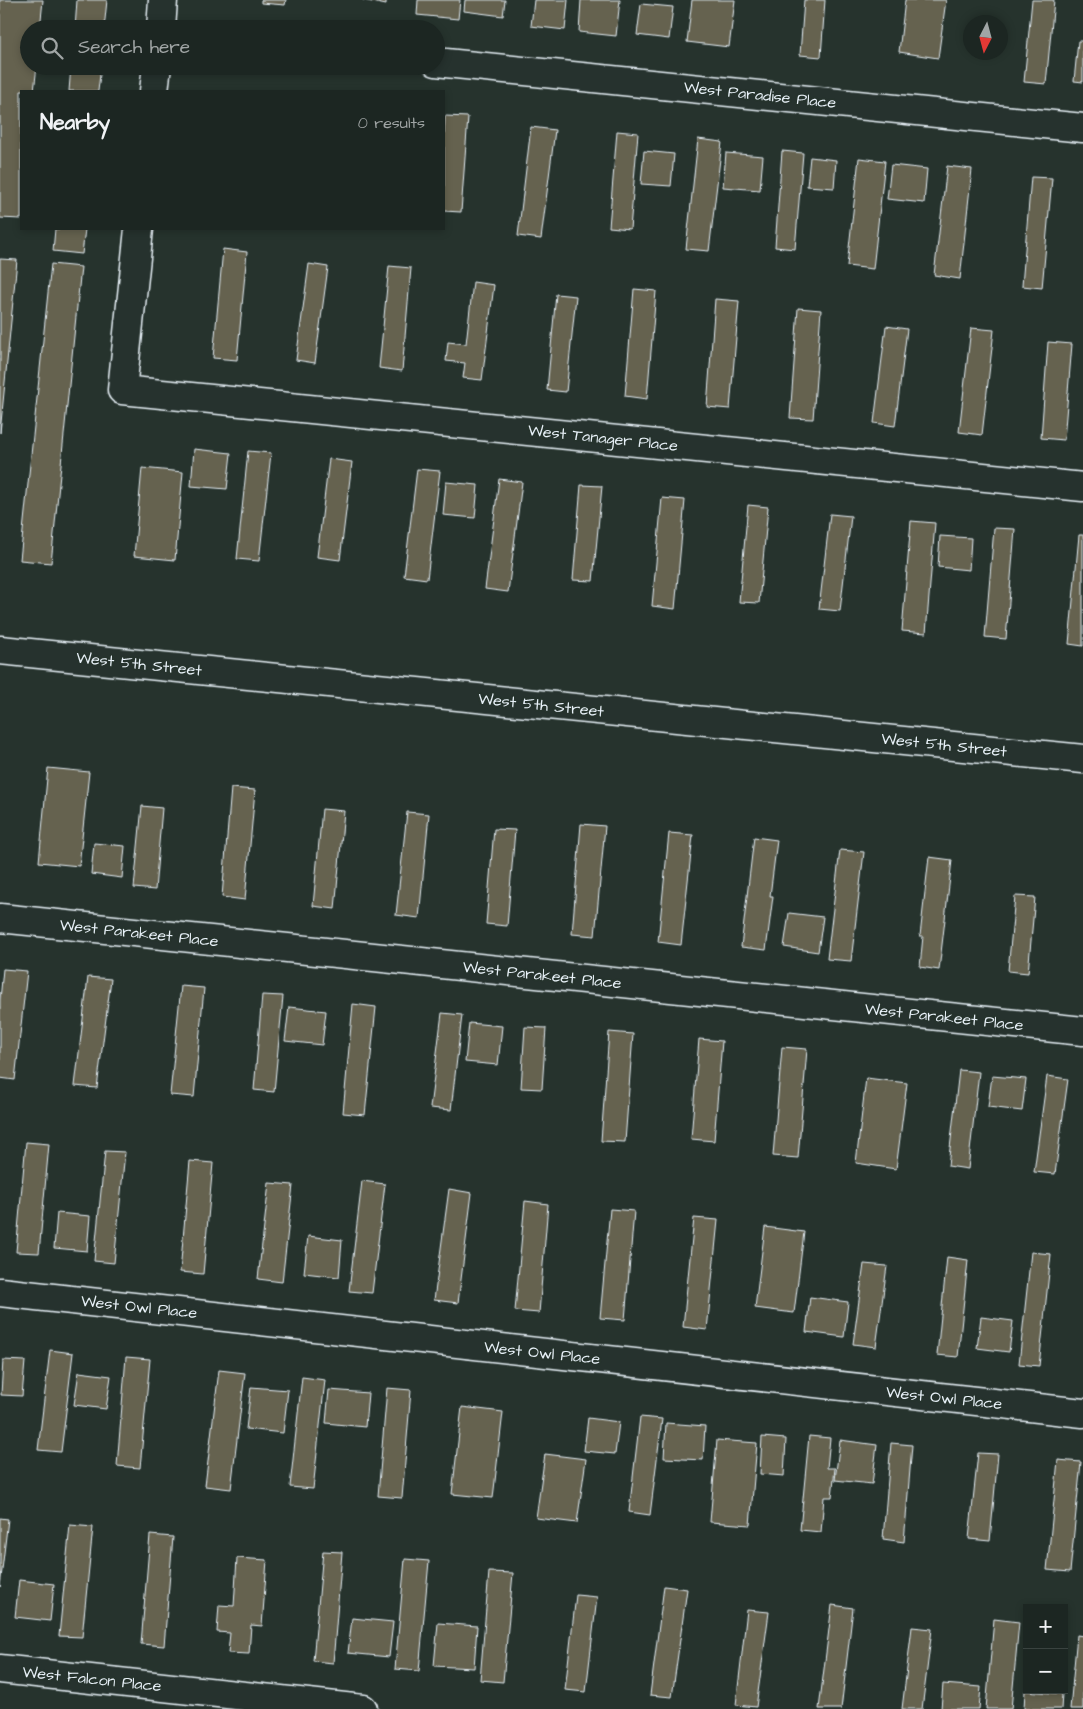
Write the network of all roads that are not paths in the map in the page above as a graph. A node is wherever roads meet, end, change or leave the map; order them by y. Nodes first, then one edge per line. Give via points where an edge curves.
1 (163, 0) edge
2 (161, 20) edge
3 (445, 63) edge
4 (156, 75) edge
5 (154, 90) edge
6 (1083, 128) edge
7 (139, 230) edge
8 (1083, 487) edge
9 (0, 650) edge
10 (1083, 759) edge
11 (0, 918) edge
12 (1083, 1031) edge
13 (0, 1292) edge
14 (1083, 1413) edge
15 (0, 1669) edge
16 (363, 1709) edge

1 - 2 street
3 - 6 street, West Paradise Place
4 - 5 street
7 - 8 street, West Tanager Place via 122,390
9 - 10 street, West 5th Street
11 - 12 street, West Parakeet Place
13 - 14 street, West Owl Place
15 - 16 street, West Falcon Place

